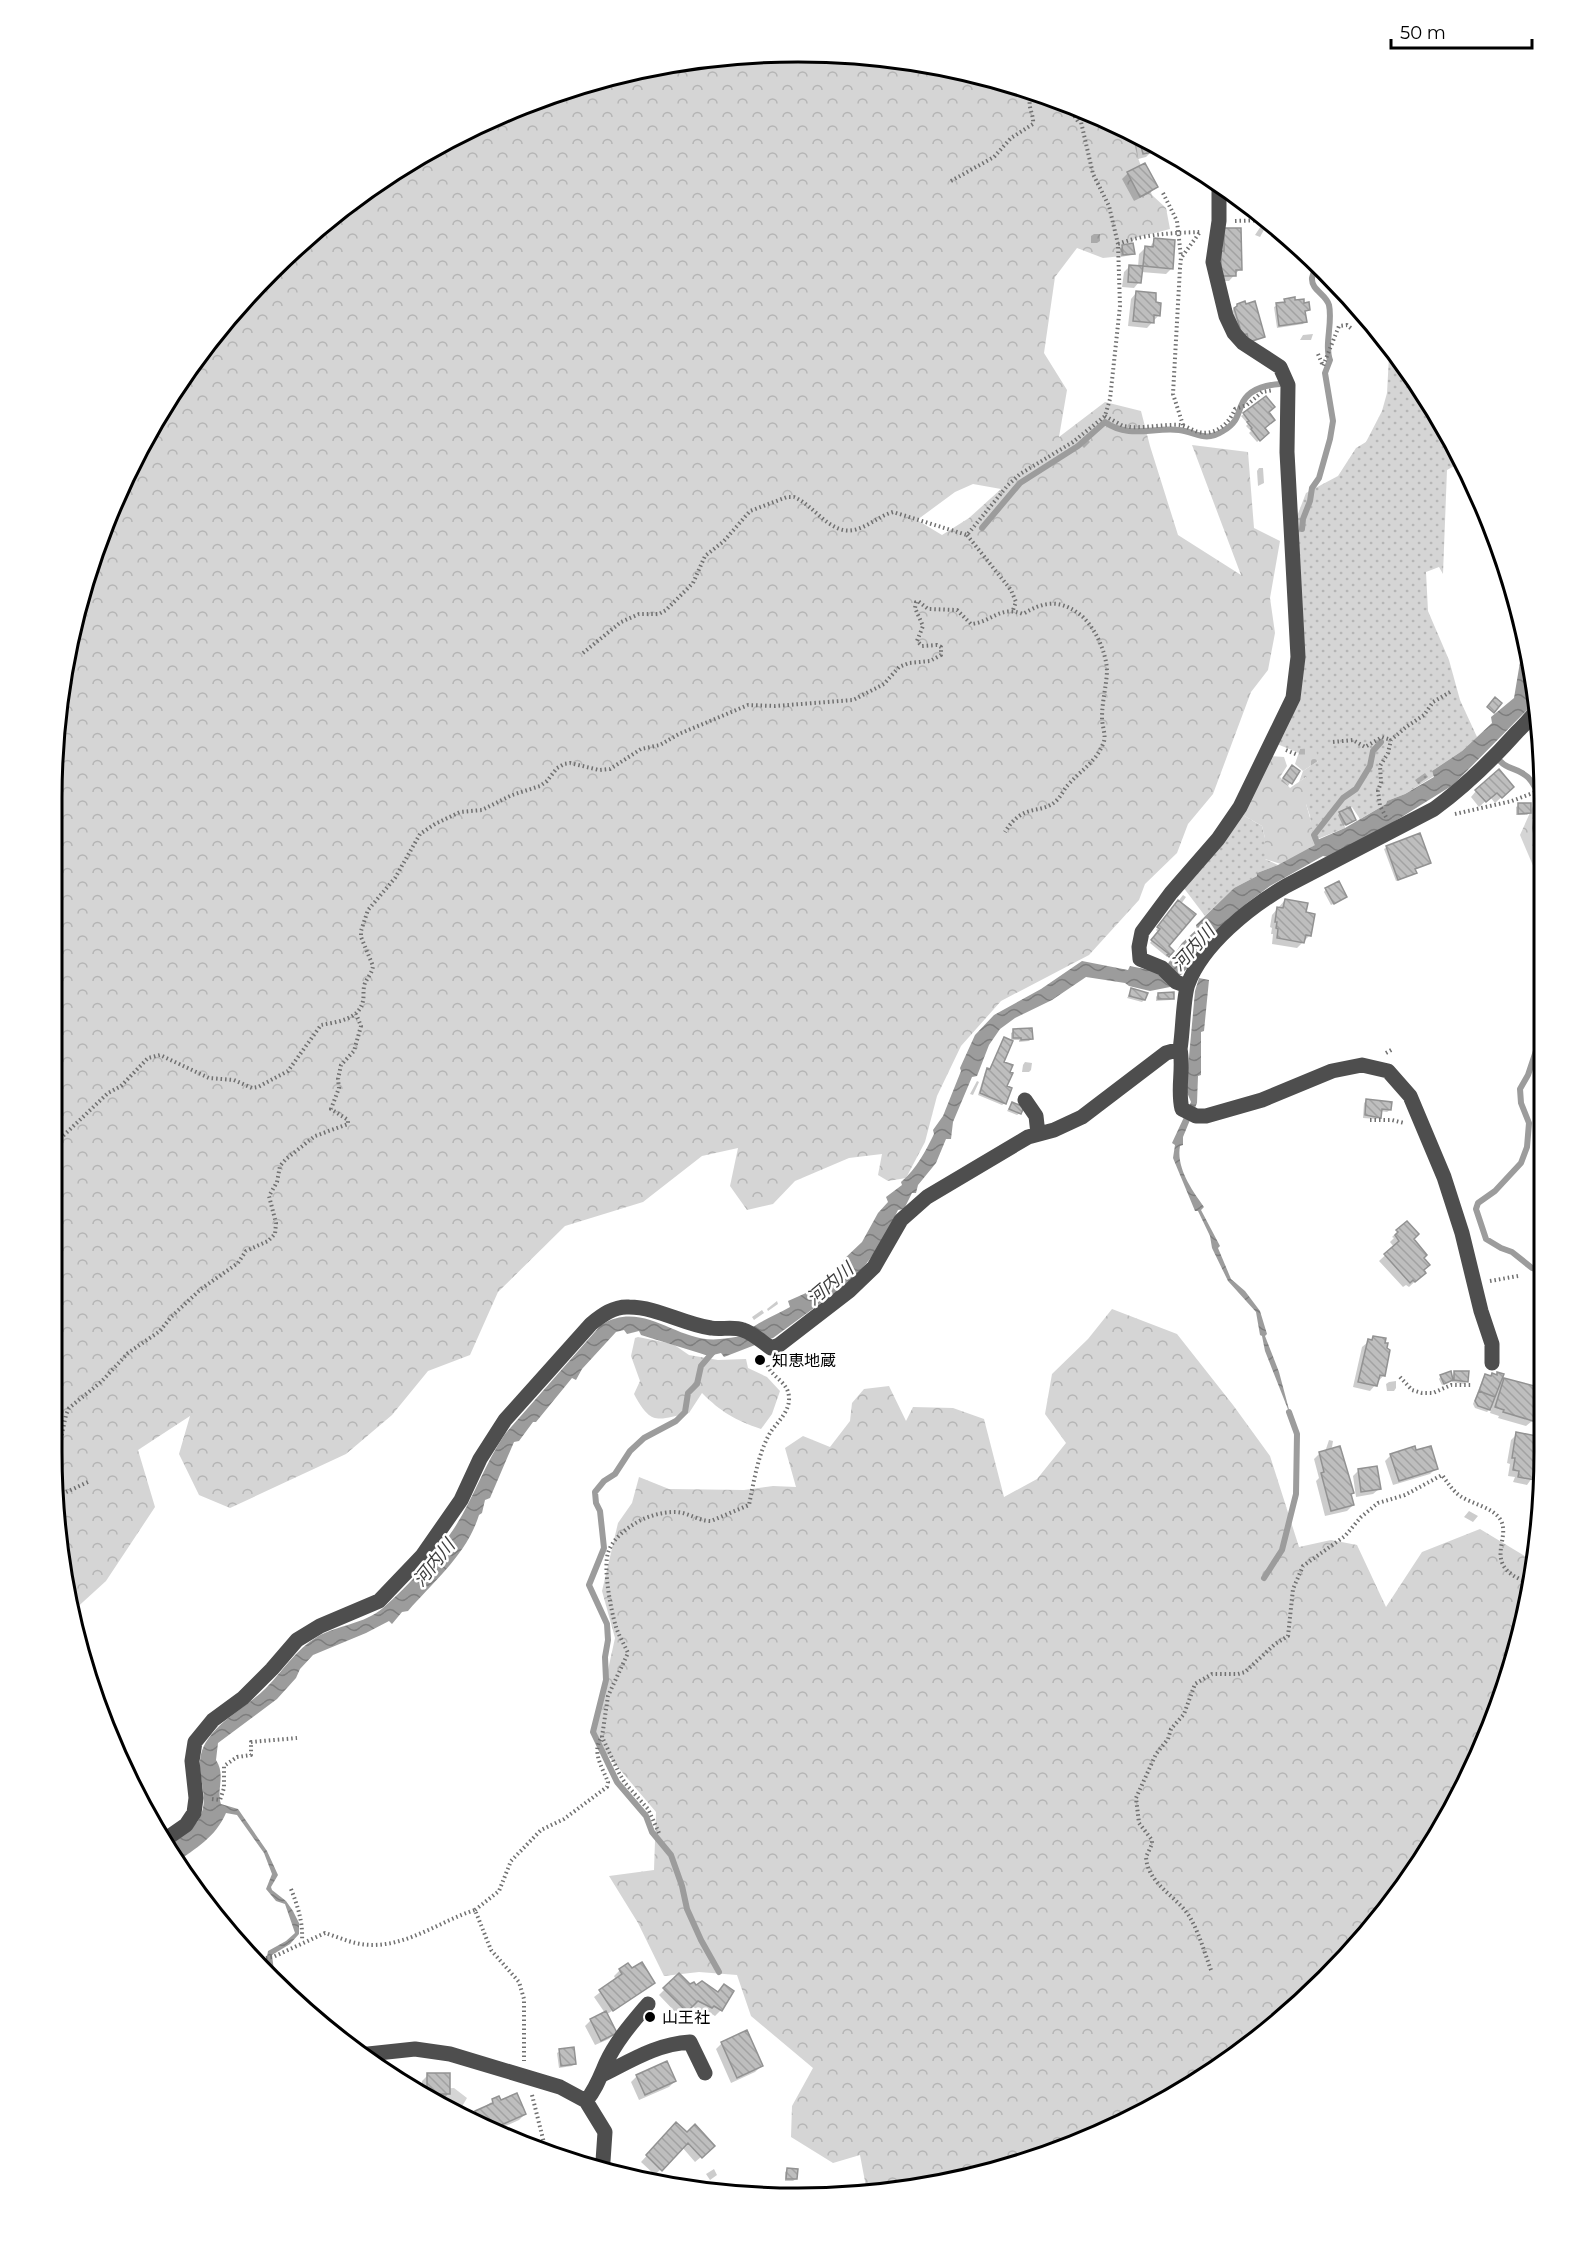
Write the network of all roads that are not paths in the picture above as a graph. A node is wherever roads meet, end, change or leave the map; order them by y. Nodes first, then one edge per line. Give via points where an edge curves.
1 (1219, 195) edge
2 (1529, 718) edge
3 (1188, 979) junction
4 (1180, 1049) junction
5 (1025, 1100) dead end
6 (1038, 1134) junction
7 (1492, 1363) dead end
8 (170, 1836) edge
9 (648, 2004) dead end
10 (374, 2053) edge
11 (705, 2073) dead end
12 (602, 2075) junction
13 (586, 2101) junction
14 (602, 2162) edge

1 - 3 street via 1214,262 1226,316 1243,343 1280,367 1288,388 1287,452 1298,657 1293,698 1240,807 1142,932 1140,959
2 - 3 street via 1508,743 1434,809 1262,900 1206,954
3 - 4 street
4 - 6 street via 1166,1053 1082,1117
4 - 7 street via 1180,1101 1182,1109 1196,1116 1262,1100 1332,1071 1362,1065 1388,1071 1410,1096 1444,1177 1492,1344
5 - 6 street via 1036,1116
6 - 8 street via 927,1197 902,1220 874,1268 778,1345 768,1346 745,1330 713,1329 627,1306 608,1311 591,1324 505,1420 480,1459 461,1500 415,1563 379,1601 297,1640 243,1698 213,1720 195,1742 194,1813 186,1826
9 - 12 street via 623,2034
10 - 13 street via 415,2049 450,2054 560,2087
11 - 12 street via 690,2042 671,2043
12 - 13 street
13 - 14 street via 605,2132

